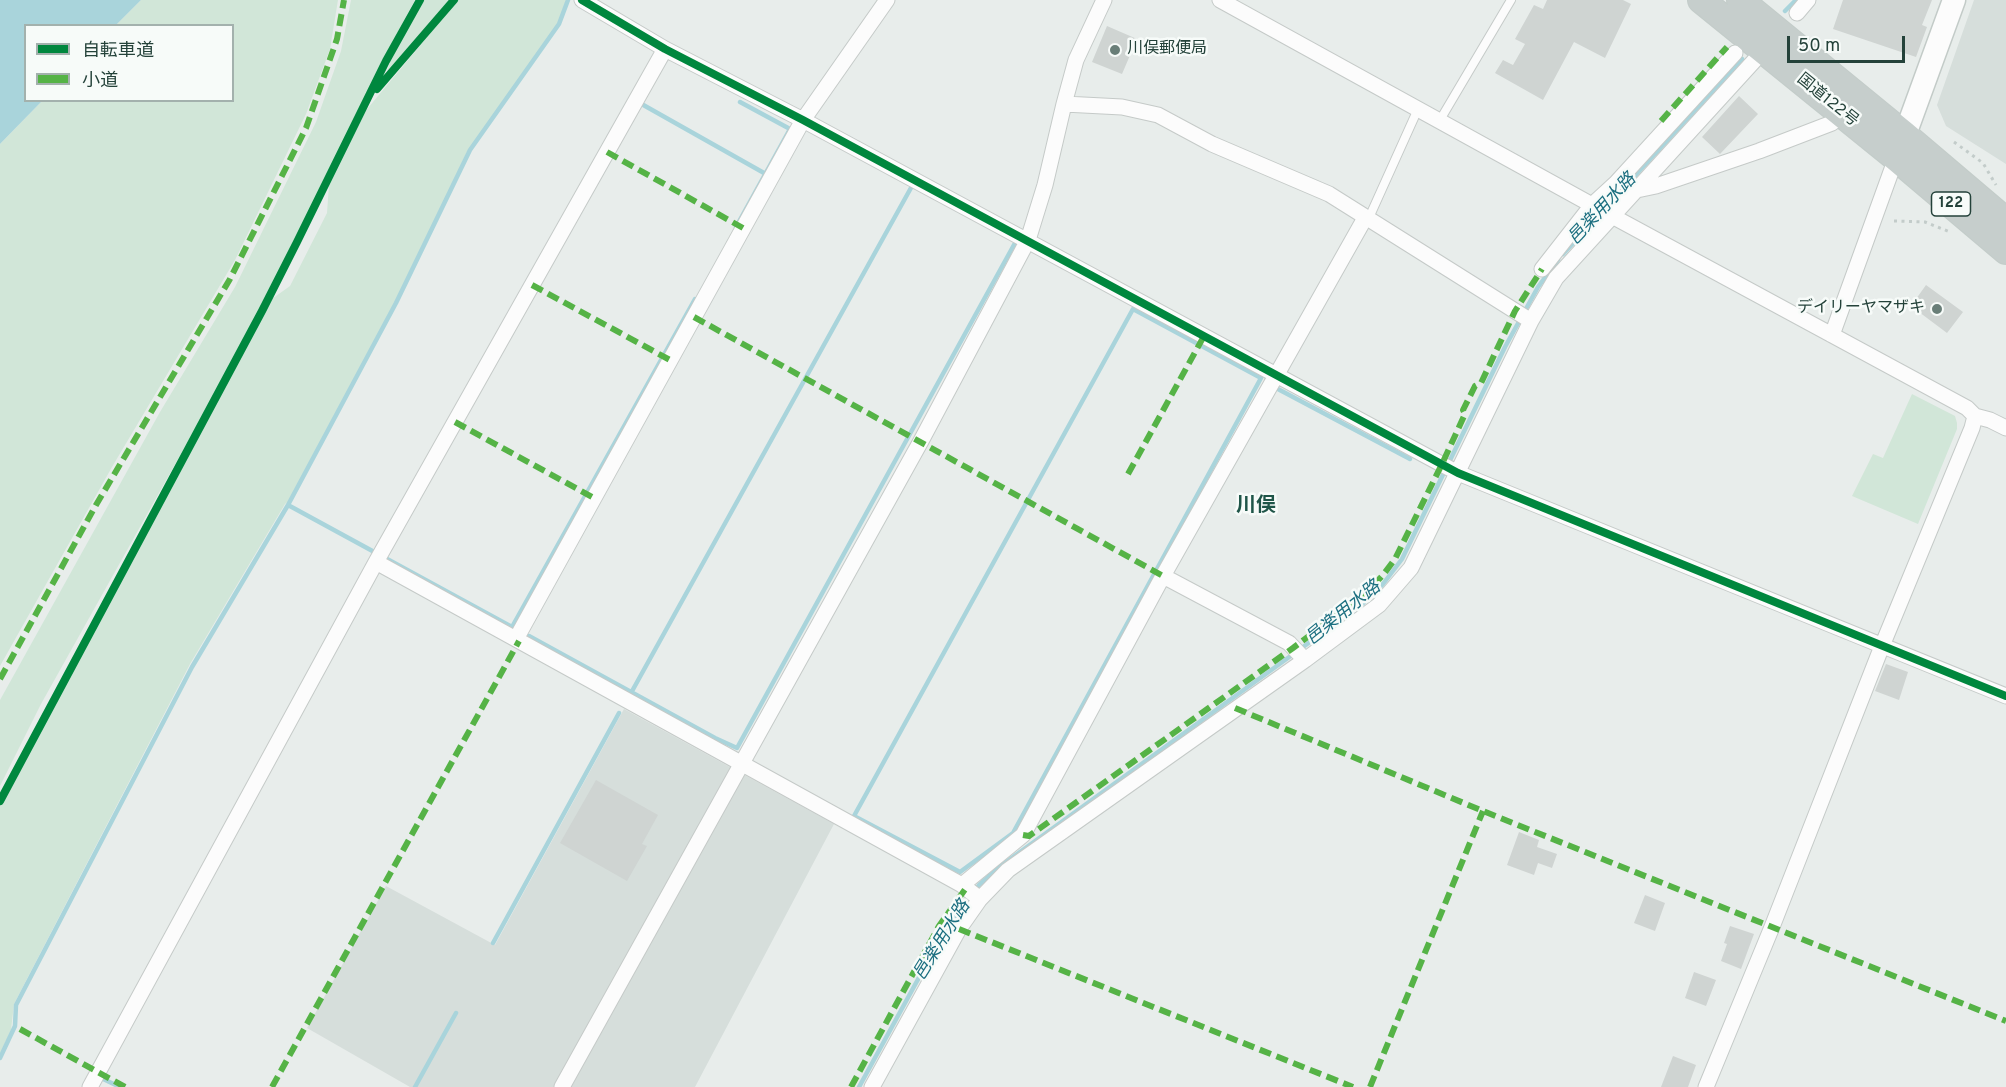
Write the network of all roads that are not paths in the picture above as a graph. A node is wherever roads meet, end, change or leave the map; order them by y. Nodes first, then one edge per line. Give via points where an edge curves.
1 (582, 0) edge
2 (886, 0) edge
3 (1104, 0) edge
4 (1220, 0) edge
5 (1510, 0) edge
6 (1701, 0) edge
7 (1740, 0) edge
8 (1808, 0) edge
9 (1954, 0) edge
10 (1783, 28) junction
11 (665, 49) junction
12 (1735, 53) dead end
13 (1064, 104) junction
14 (1418, 108) junction
15 (1843, 114) junction
16 (803, 120) junction
17 (1440, 120) junction
18 (1901, 146) junction
19 (1636, 190) junction
20 (1592, 205) junction
21 (1612, 216) junction
22 (1366, 219) junction
23 (2006, 221) edge
24 (1028, 240) junction
25 (2006, 250) edge
26 (1542, 269) dead end
27 (1531, 321) junction
28 (1832, 335) junction
29 (1276, 374) junction
30 (1975, 416) junction
31 (2006, 428) edge
32 (1458, 473) junction
33 (376, 562) junction
34 (1163, 576) junction
35 (516, 639) junction
36 (1882, 646) junction
37 (1305, 660) junction
38 (2006, 696) edge
39 (741, 763) junction
40 (962, 885) junction
41 (980, 899) junction
42 (90, 1087) edge
43 (562, 1087) edge
44 (872, 1087) edge
45 (1706, 1087) edge

1 - 11 street
2 - 16 street
3 - 13 street via 1076,60
4 - 14 street
5 - 17 lane
6 - 10 highway, 国道122号 / 122
7 - 10 highway, 国道122号 / 122
8 - 10 street
9 - 18 main road
10 - 15 highway, 国道122号 / 122
10 - 18 highway, 国道122号 / 122
10 - 19 street
11 - 16 street
11 - 33 street
12 - 20 street
13 - 22 street via 1122,107 1158,115 1212,144 1329,194
13 - 24 street
14 - 17 street
14 - 22 lane
15 - 18 highway, 国道122号 / 122
15 - 19 street via 1832,123 1759,151
16 - 24 street
16 - 35 street
17 - 20 street
18 - 23 highway, 122
18 - 25 highway, 122
18 - 28 street
19 - 21 street
20 - 21 street
20 - 26 street
21 - 27 street via 1556,278
21 - 28 street
22 - 27 street
22 - 29 street
24 - 29 street
24 - 39 street
27 - 32 street
28 - 30 street via 1967,408
29 - 32 street
29 - 34 street
30 - 31 street
30 - 36 street
32 - 36 street
32 - 37 street via 1411,568 1379,605
33 - 35 street
33 - 42 street
34 - 37 street via 1289,643
34 - 40 street via 1023,835
35 - 39 street
36 - 38 street
36 - 45 street
37 - 41 street via 1008,870
39 - 40 street
39 - 43 street
40 - 41 street
41 - 44 street via 958,929

